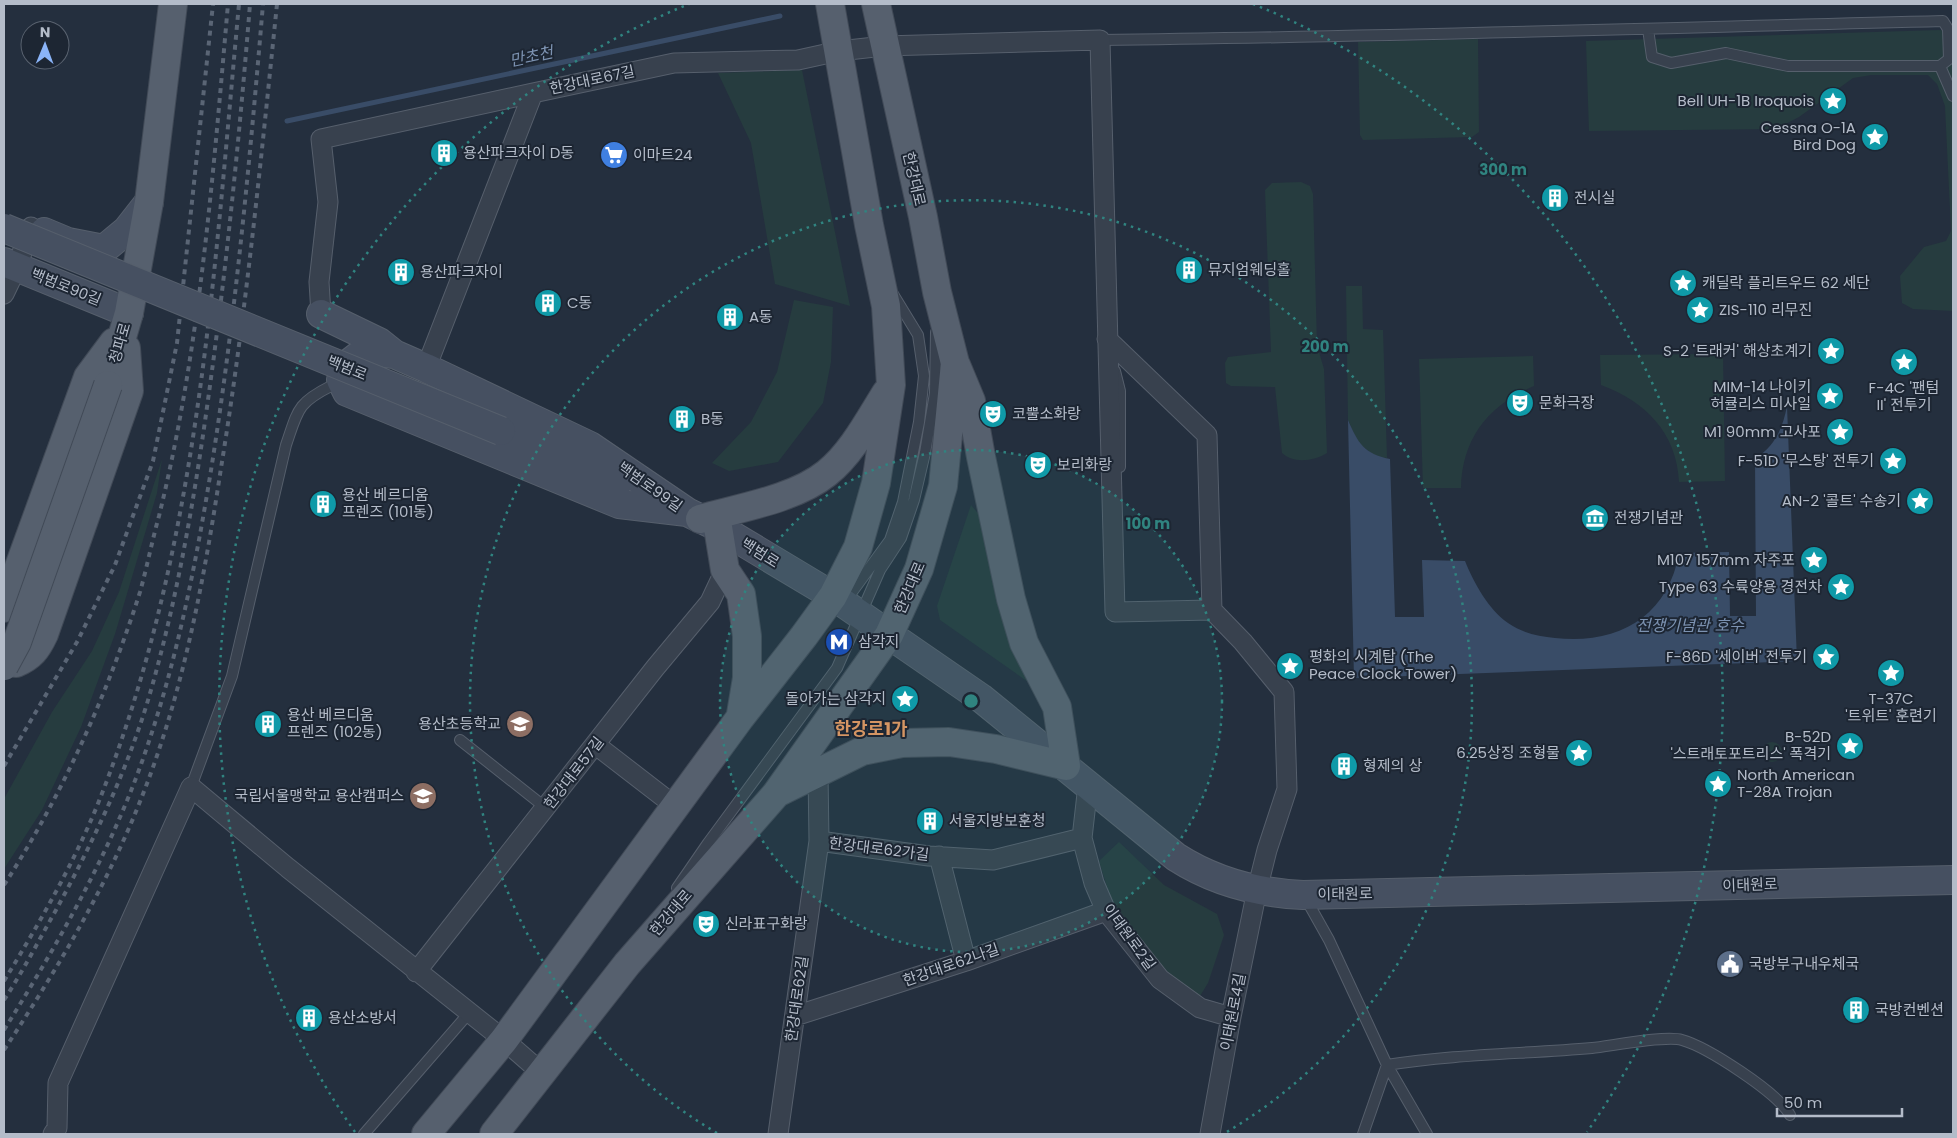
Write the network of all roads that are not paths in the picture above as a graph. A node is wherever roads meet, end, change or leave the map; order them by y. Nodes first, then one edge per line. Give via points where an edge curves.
1 (173, 4) edge
2 (830, 4) edge
3 (876, 4) edge
4 (1648, 29) junction
5 (1100, 40) junction
6 (884, 46) junction
7 (839, 51) junction
8 (1940, 66) junction
9 (533, 92) junction
10 (1953, 96) edge
11 (149, 202) junction
12 (4, 216) edge
13 (31, 227) junction
14 (4, 228) edge
15 (4, 240) edge
16 (10, 265) edge
17 (877, 267) junction
18 (937, 292) junction
19 (4, 294) edge
20 (322, 314) junction
21 (127, 320) junction
22 (1107, 339) junction
23 (394, 354) junction
24 (348, 362) junction
25 (955, 363) junction
26 (436, 372) junction
27 (891, 385) junction
28 (347, 392) junction
29 (420, 424) junction
30 (499, 436) junction
31 (1120, 467) dead end
32 (702, 519) junction
33 (725, 570) junction
34 (844, 606) junction
35 (4, 608) edge
36 (1212, 610) junction
37 (889, 635) junction
38 (4, 658) edge
39 (4, 666) edge
40 (778, 688) dead end
41 (740, 718) junction
42 (460, 740) dead end
43 (724, 742) junction
44 (596, 745) junction
45 (1066, 766) junction
46 (818, 773) junction
47 (1088, 785) junction
48 (191, 787) junction
49 (776, 794) junction
50 (675, 806) junction
51 (546, 808) junction
52 (1082, 838) junction
53 (819, 841) junction
54 (939, 856) junction
55 (1953, 880) edge
56 (1257, 890) junction
57 (1303, 894) junction
58 (1106, 911) junction
59 (966, 961) junction
60 (627, 964) junction
61 (416, 972) junction
62 (469, 1013) junction
63 (795, 1016) junction
64 (1231, 1017) junction
65 (504, 1040) junction
66 (1387, 1065) junction
67 (542, 1074) junction
68 (1790, 1115) dead end
69 (53, 1134) edge
70 (364, 1134) edge
71 (426, 1134) edge
72 (494, 1134) edge
73 (778, 1134) edge
74 (1210, 1134) edge
75 (1363, 1134) edge
76 (1427, 1134) edge

1 - 11 main road, 청파로
2 - 7 main road
3 - 6 main road, 한강대로
4 - 5 lane
4 - 8 lane via 1652,57 1671,63 1726,53 1788,66
4 - 8 lane via 1943,22 1948,28 1949,59
5 - 6 street, 한강대로67길
5 - 22 street
6 - 7 street, 한강대로67길
6 - 18 main road, 한강대로
7 - 9 street, 한강대로67길 via 798,60 674,63
7 - 17 main road
8 - 10 lane
9 - 20 street via 320,139 328,202 319,282
9 - 26 street, 한강대로67길
11 - 13 main road via 127,230 104,250 68,242
11 - 21 main road, 청파로
12 - 13 main road
13 - 16 street
14 - 30 main road, 백범로, bridge
15 - 30 main road, 백범로
16 - 19 street
16 - 21 main road, 백범로90길
17 - 27 main road via 886,306
17 - 34 lane via 918,335 924,376 919,422 903,502 890,540
18 - 25 main road, 한강대로
18 - 34 lane via 935,393 914,500 901,538 880,570
20 - 23 main road via 379,342
20 - 24 main road via 329,335
21 - 35 main road via 88,376
21 - 38 main road via 128,391 44,634 38,648 28,658 16,663
21 - 39 main road, 청파로, bridge via 108,385 17,642
22 - 31 lane via 1120,391
22 - 36 street via 1207,435
22 - 36 street via 1115,612
23 - 24 main road, 백범로99길 via 361,354
23 - 26 main road, 백범로99길
24 - 28 main road via 342,373 343,387
25 - 37 main road, 한강대로 via 943,486 920,569
25 - 45 main road via 971,401 1011,599 1024,643 1057,707
26 - 29 main road via 416,399
26 - 32 main road, 백범로99길 via 590,446
27 - 32 main road via 850,448 826,474 795,491
27 - 34 main road via 876,483
28 - 29 main road, 백범로99길
28 - 48 lane via 331,386 310,396 297,413 286,445 232,676
29 - 32 main road, 백범로99길 via 619,504
30 - 32 main road, 백범로
32 - 33 main road
32 - 34 main road, 백범로
33 - 41 main road via 741,594 747,636 747,678
33 - 44 street, 한강대로57길 via 710,602
34 - 37 main road, 이태원로
34 - 41 main road
34 - 60 lane via 837,668 708,843
36 - 56 street, 이태원로4길 via 1284,692 1287,788
37 - 45 main road, 이태원로 via 981,698
37 - 49 main road, 한강대로
40 - 43 lane
41 - 43 main road
42 - 51 lane
43 - 50 main road
44 - 50 street
44 - 51 street, 한강대로57길
45 - 46 main road via 996,749 949,742 902,743 862,750
45 - 47 main road, 이태원로
46 - 49 main road
46 - 53 street, 한강대로62길
47 - 52 street, 이태원로2길
47 - 56 main road, 이태원로 via 1189,865 1215,878
48 - 61 street
48 - 69 street via 58,1083 57,1128
49 - 60 main road, 한강대로
50 - 65 main road
51 - 61 street, 한강대로57길
52 - 54 street, 한강대로62가길 via 992,860
52 - 58 street, 이태원로2길
53 - 54 street, 한강대로62가길
53 - 63 street, 한강대로62길
54 - 59 street, 한강대로62가길
55 - 57 main road, 이태원로
56 - 57 main road, 이태원로
56 - 64 street, 이태원로4길
57 - 66 lane via 1329,940
58 - 59 street, 한강대로62나길
58 - 64 street, 이태원로2길 via 1160,979 1200,1008
59 - 63 street, 한강대로62나길
60 - 67 main road, 한강대로
61 - 62 street
62 - 65 street
62 - 70 lane
63 - 73 street, 한강대로62길
64 - 74 street, 이태원로4길
65 - 67 street
65 - 71 main road
66 - 68 lane via 1680,1039 1761,1086 1777,1098
66 - 75 lane
66 - 76 lane
67 - 72 main road, 한강대로

